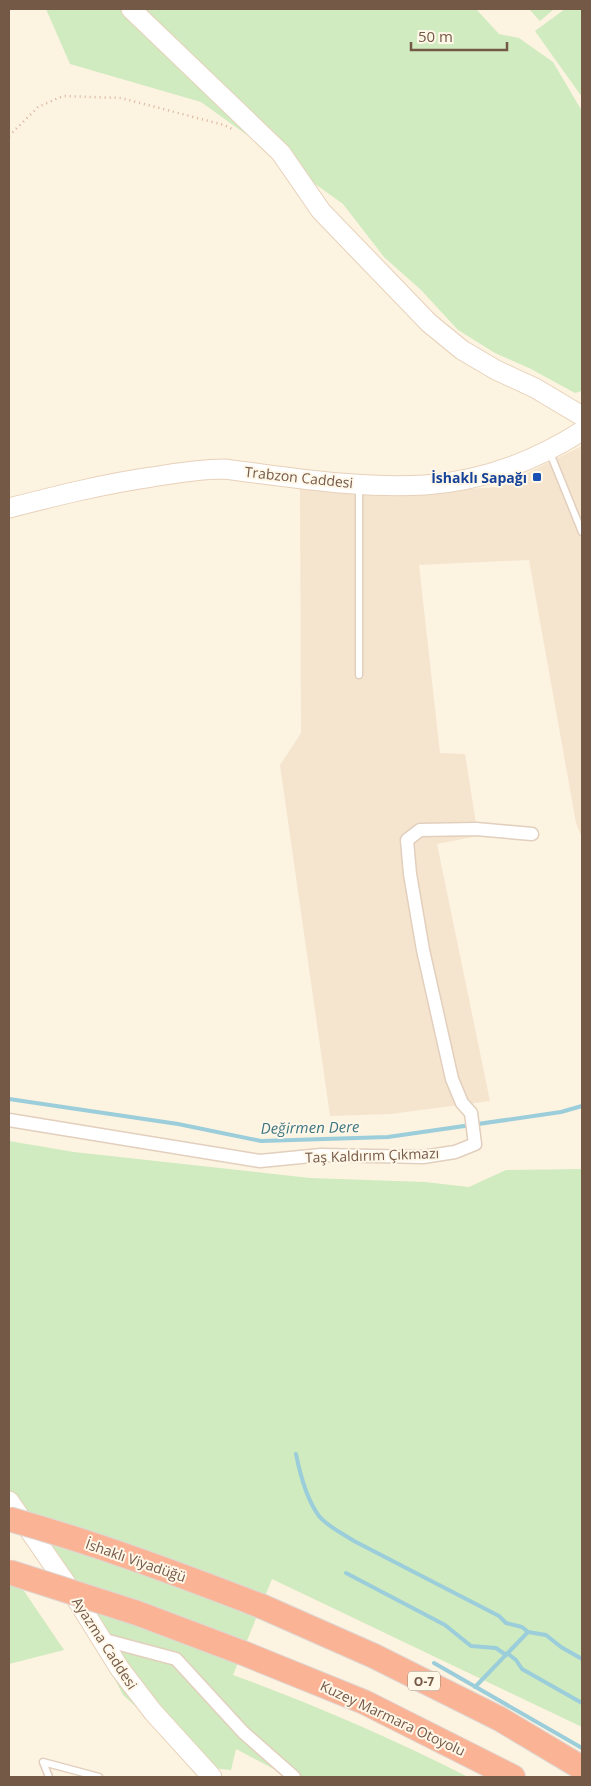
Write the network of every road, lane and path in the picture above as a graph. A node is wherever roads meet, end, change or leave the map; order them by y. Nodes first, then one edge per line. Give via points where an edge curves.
1 (131, 9) edge
2 (240, 133) dead end
3 (9, 136) edge
4 (582, 416) edge
5 (582, 431) edge
6 (549, 450) junction
7 (360, 484) junction
8 (9, 508) edge
9 (582, 532) edge
10 (359, 676) dead end
11 (532, 834) dead end
12 (9, 1120) edge
13 (9, 1501) edge
14 (9, 1519) edge
15 (9, 1572) edge
16 (101, 1639) junction
17 (582, 1768) edge
18 (49, 1777) edge
19 (98, 1777) edge
20 (212, 1777) edge
21 (294, 1777) edge
22 (513, 1777) edge

1 - 4 street via 281,153 321,211 429,323 462,350
2 - 3 path via 224,125 121,98 63,96 38,107
5 - 6 street, Trabzon Caddesi
6 - 7 street, Trabzon Caddesi via 524,462 458,480 426,485
6 - 9 lane
7 - 8 street, Trabzon Caddesi via 206,469 137,479
7 - 10 lane
11 - 12 street, Taş Kaldırım Çıkmazı via 476,829 420,830 407,840 423,950 452,1079 462,1103 471,1113 475,1144 455,1152 423,1157 321,1155 260,1161
13 - 16 street, Ayazma Caddesi
14 - 17 highway, İshaklı Viyadüğü / O-7, bridge via 154,1566 261,1606 374,1656 483,1711
15 - 22 highway, Kuzey Marmara Otoyolu, bridge via 137,1613 364,1702
16 - 20 street, Ayazma Caddesi via 153,1712
16 - 21 street via 176,1660 243,1732
18 - 19 lane via 43,1762

